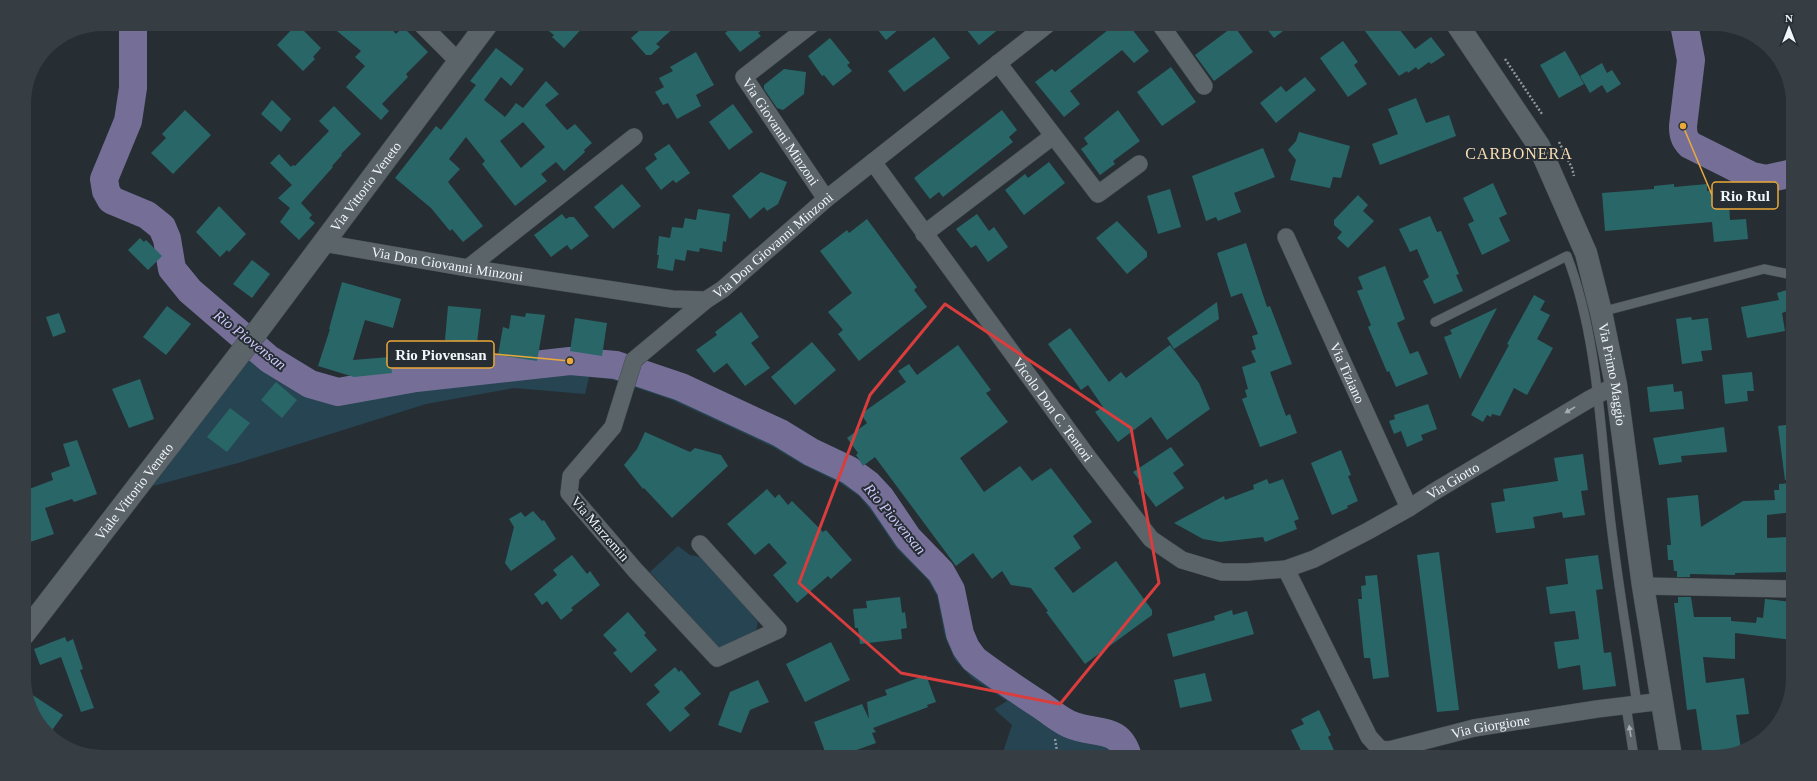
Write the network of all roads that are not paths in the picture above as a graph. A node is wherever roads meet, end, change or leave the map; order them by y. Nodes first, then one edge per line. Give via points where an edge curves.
1 (428, 31) edge
2 (482, 31) edge
3 (803, 31) edge
4 (1039, 31) edge
5 (1165, 31) edge
6 (1462, 31) edge
7 (460, 62) junction
8 (998, 63) junction
9 (1204, 86) dead end
10 (1053, 136) junction
11 (634, 137) dead end
12 (873, 162) junction
13 (1139, 164) dead end
14 (826, 198) junction
15 (924, 234) junction
16 (1286, 237) dead end
17 (323, 243) junction
18 (468, 268) junction
19 (1786, 274) edge
20 (706, 300) junction
21 (1602, 312) junction
22 (1435, 322) dead end
23 (244, 349) joint
24 (1616, 385) junction
25 (1597, 395) junction
26 (1409, 508) junction
27 (700, 544) dead end
28 (1286, 569) junction
29 (1643, 586) junction
30 (1786, 589) edge
31 (31, 625) edge
32 (1663, 702) junction
33 (1631, 705) junction
34 (1634, 750) edge
35 (1670, 750) edge

1 - 7 street
2 - 7 street, Via Vittorio Veneto
3 - 14 street, Via Giovanni Minzoni via 744,77
4 - 8 street, Via Don Giovanni Minzoni
5 - 9 street
6 - 21 street, Via Primo Maggio via 1539,146 1582,240
7 - 17 street, Via Vittorio Veneto
8 - 10 street
8 - 12 street, Via Don Giovanni Minzoni
10 - 13 street via 1098,194
10 - 15 street
11 - 18 street
12 - 14 street, Via Don Giovanni Minzoni
12 - 15 street, Vicolo Don C. Tentori
14 - 20 street, Via Don Giovanni Minzoni via 723,289
15 - 28 street, Vicolo Don C. Tentori via 1151,539 1182,560 1222,572
16 - 26 street, Via Tiziano
17 - 18 street, Via Don Giovanni Minzoni
17 - 23 street, Via Vittorio Veneto
18 - 20 street, Via Don Giovanni Minzoni via 672,300
19 - 21 lane via 1764,269
20 - 27 street, Via Marzemin via 634,360 613,427 570,476 568,493 717,658 778,630
21 - 24 street, Via Primo Maggio
22 - 25 lane via 1567,256 1587,324
23 - 31 street, Viale Vittorio Veneto
24 - 25 street, Via Giotto
24 - 29 street, Via Primo Maggio
25 -> 26 street, Via Giotto
25 - 33 lane
26 - 28 street, Via Giotto via 1314,559
28 - 33 street, Via Giorgione via 1369,737 1380,749 1389,750 1474,728
29 - 30 street
29 - 32 street, Via Primo Maggio
32 - 33 street, Via Giorgione
32 - 35 street, Via Primo Maggio
34 -> 33 lane

